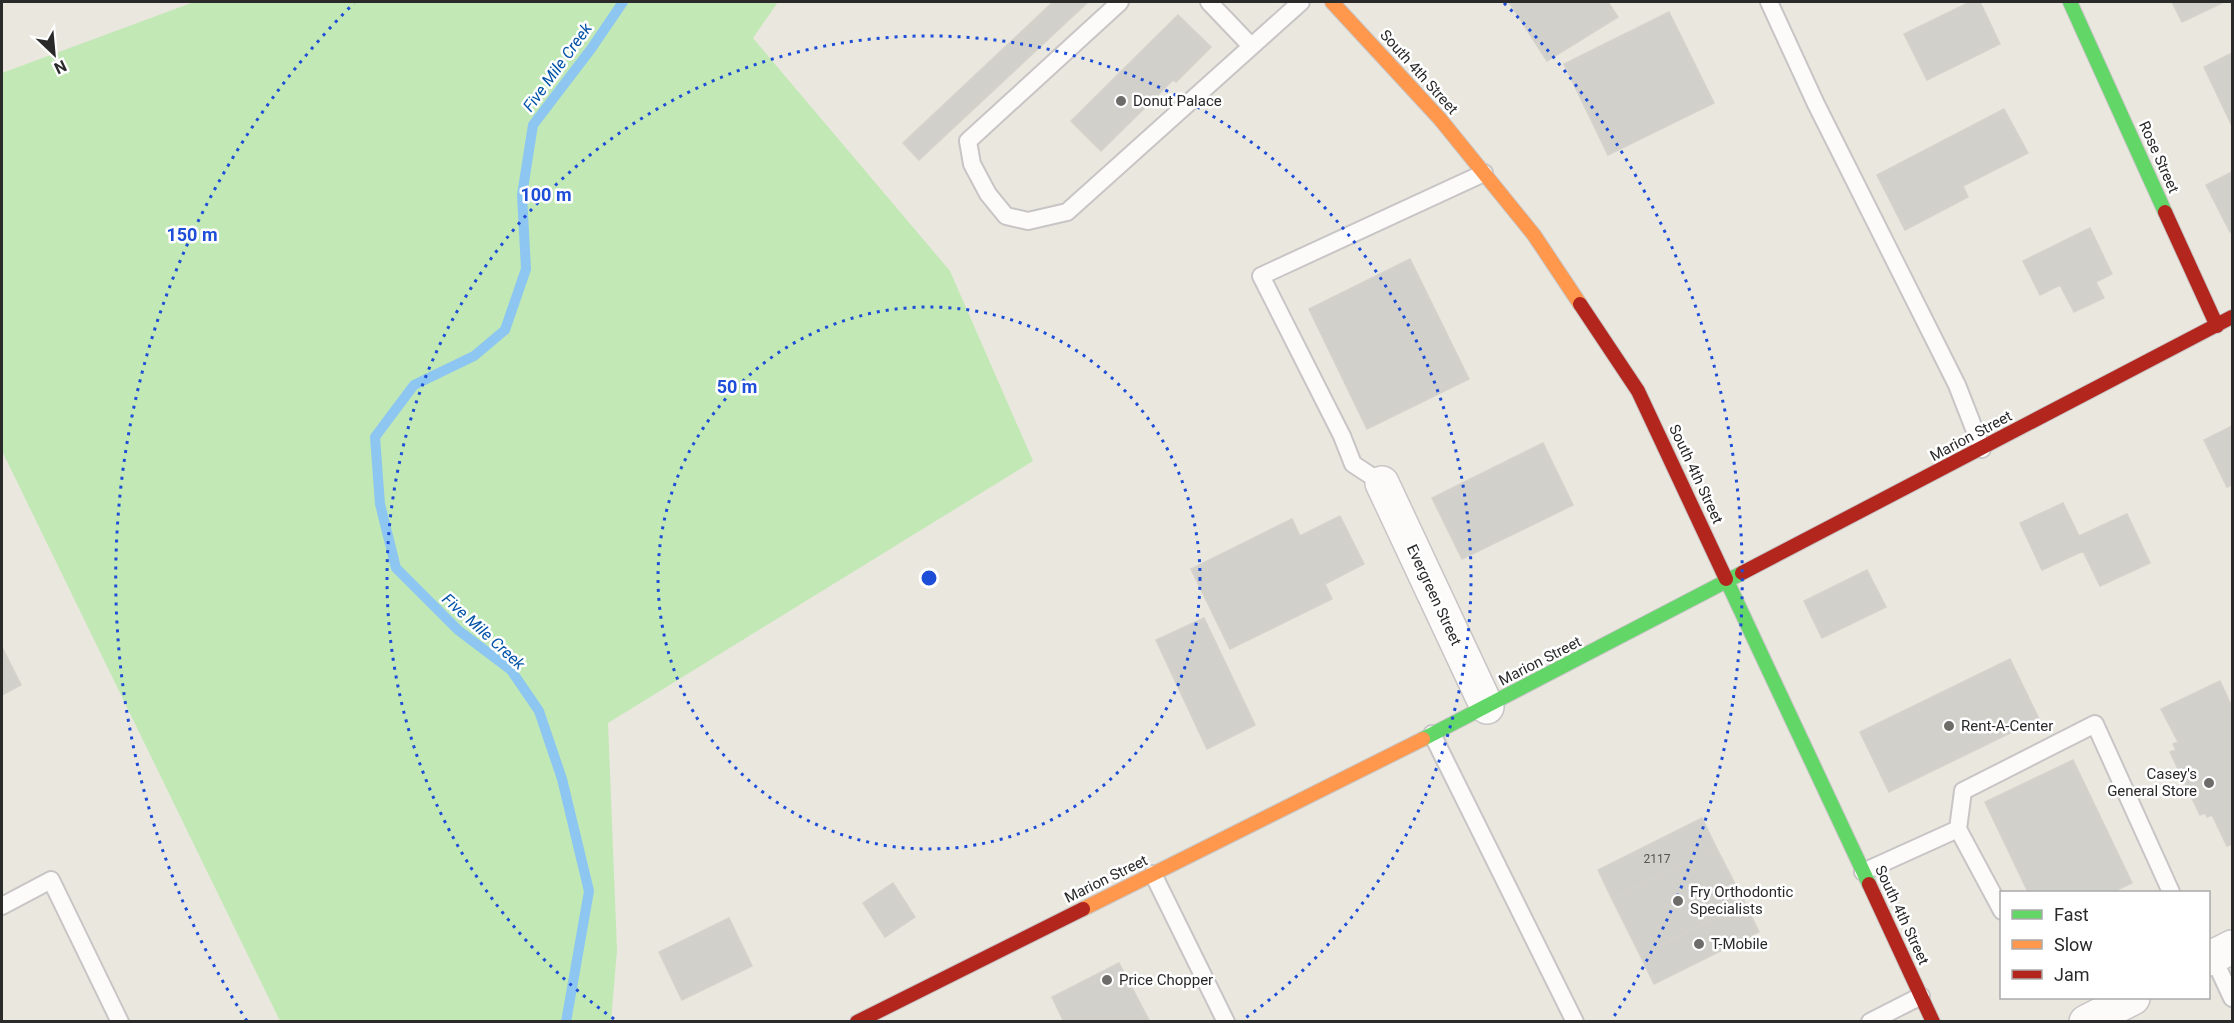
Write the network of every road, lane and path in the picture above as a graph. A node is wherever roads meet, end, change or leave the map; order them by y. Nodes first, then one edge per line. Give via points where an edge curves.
1 (1120, 2) edge
2 (1209, 2) edge
3 (1301, 2) edge
4 (1332, 2) edge
5 (1769, 2) edge
6 (2070, 2) edge
7 (1251, 46) junction
8 (1484, 173) junction
9 (2232, 317) edge
10 (2217, 326) junction
11 (1982, 448) junction
12 (1382, 483) joint
13 (1728, 582) junction
14 (1487, 707) junction
15 (1432, 734) junction
16 (1958, 829) junction
17 (1863, 872) junction
18 (1154, 874) junction
19 (2171, 891) edge
20 (2, 906) edge
21 (2000, 909) edge
22 (2218, 954) edge
23 (1922, 996) junction
24 (2232, 998) edge
25 (2131, 999) edge
26 (120, 1022) edge
27 (857, 1022) edge
28 (1226, 1022) edge
29 (1575, 1022) edge
30 (1870, 1022) edge
31 (1933, 1022) edge
32 (2086, 1022) edge

1 - 7 lane via 968,141 972,164 988,194 1006,216 1028,221 1067,212
2 - 7 lane
3 - 7 lane
4 - 8 main road, South 4th Street
5 - 11 lane via 1957,385
6 - 10 main road, Rose Street
8 - 12 lane via 1261,276 1353,464
8 - 13 main road, South 4th Street via 1534,235 1638,391
9 - 10 main road, Marion Street
10 - 11 main road, Marion Street
11 - 13 main road, Marion Street
12 - 14 street, Evergreen Street
13 - 14 main road, Marion Street
13 - 17 main road, South 4th Street
14 - 15 main road, Marion Street
15 - 18 main road, Marion Street
15 - 29 lane
16 - 17 lane
16 - 19 lane via 1963,791 2096,724
16 - 21 lane
17 - 23 main road, South 4th Street
18 - 27 main road, Marion Street
18 - 28 lane
20 - 26 lane via 51,880
22 - 24 lane
23 - 30 lane
23 - 31 main road, South 4th Street
25 - 32 street

